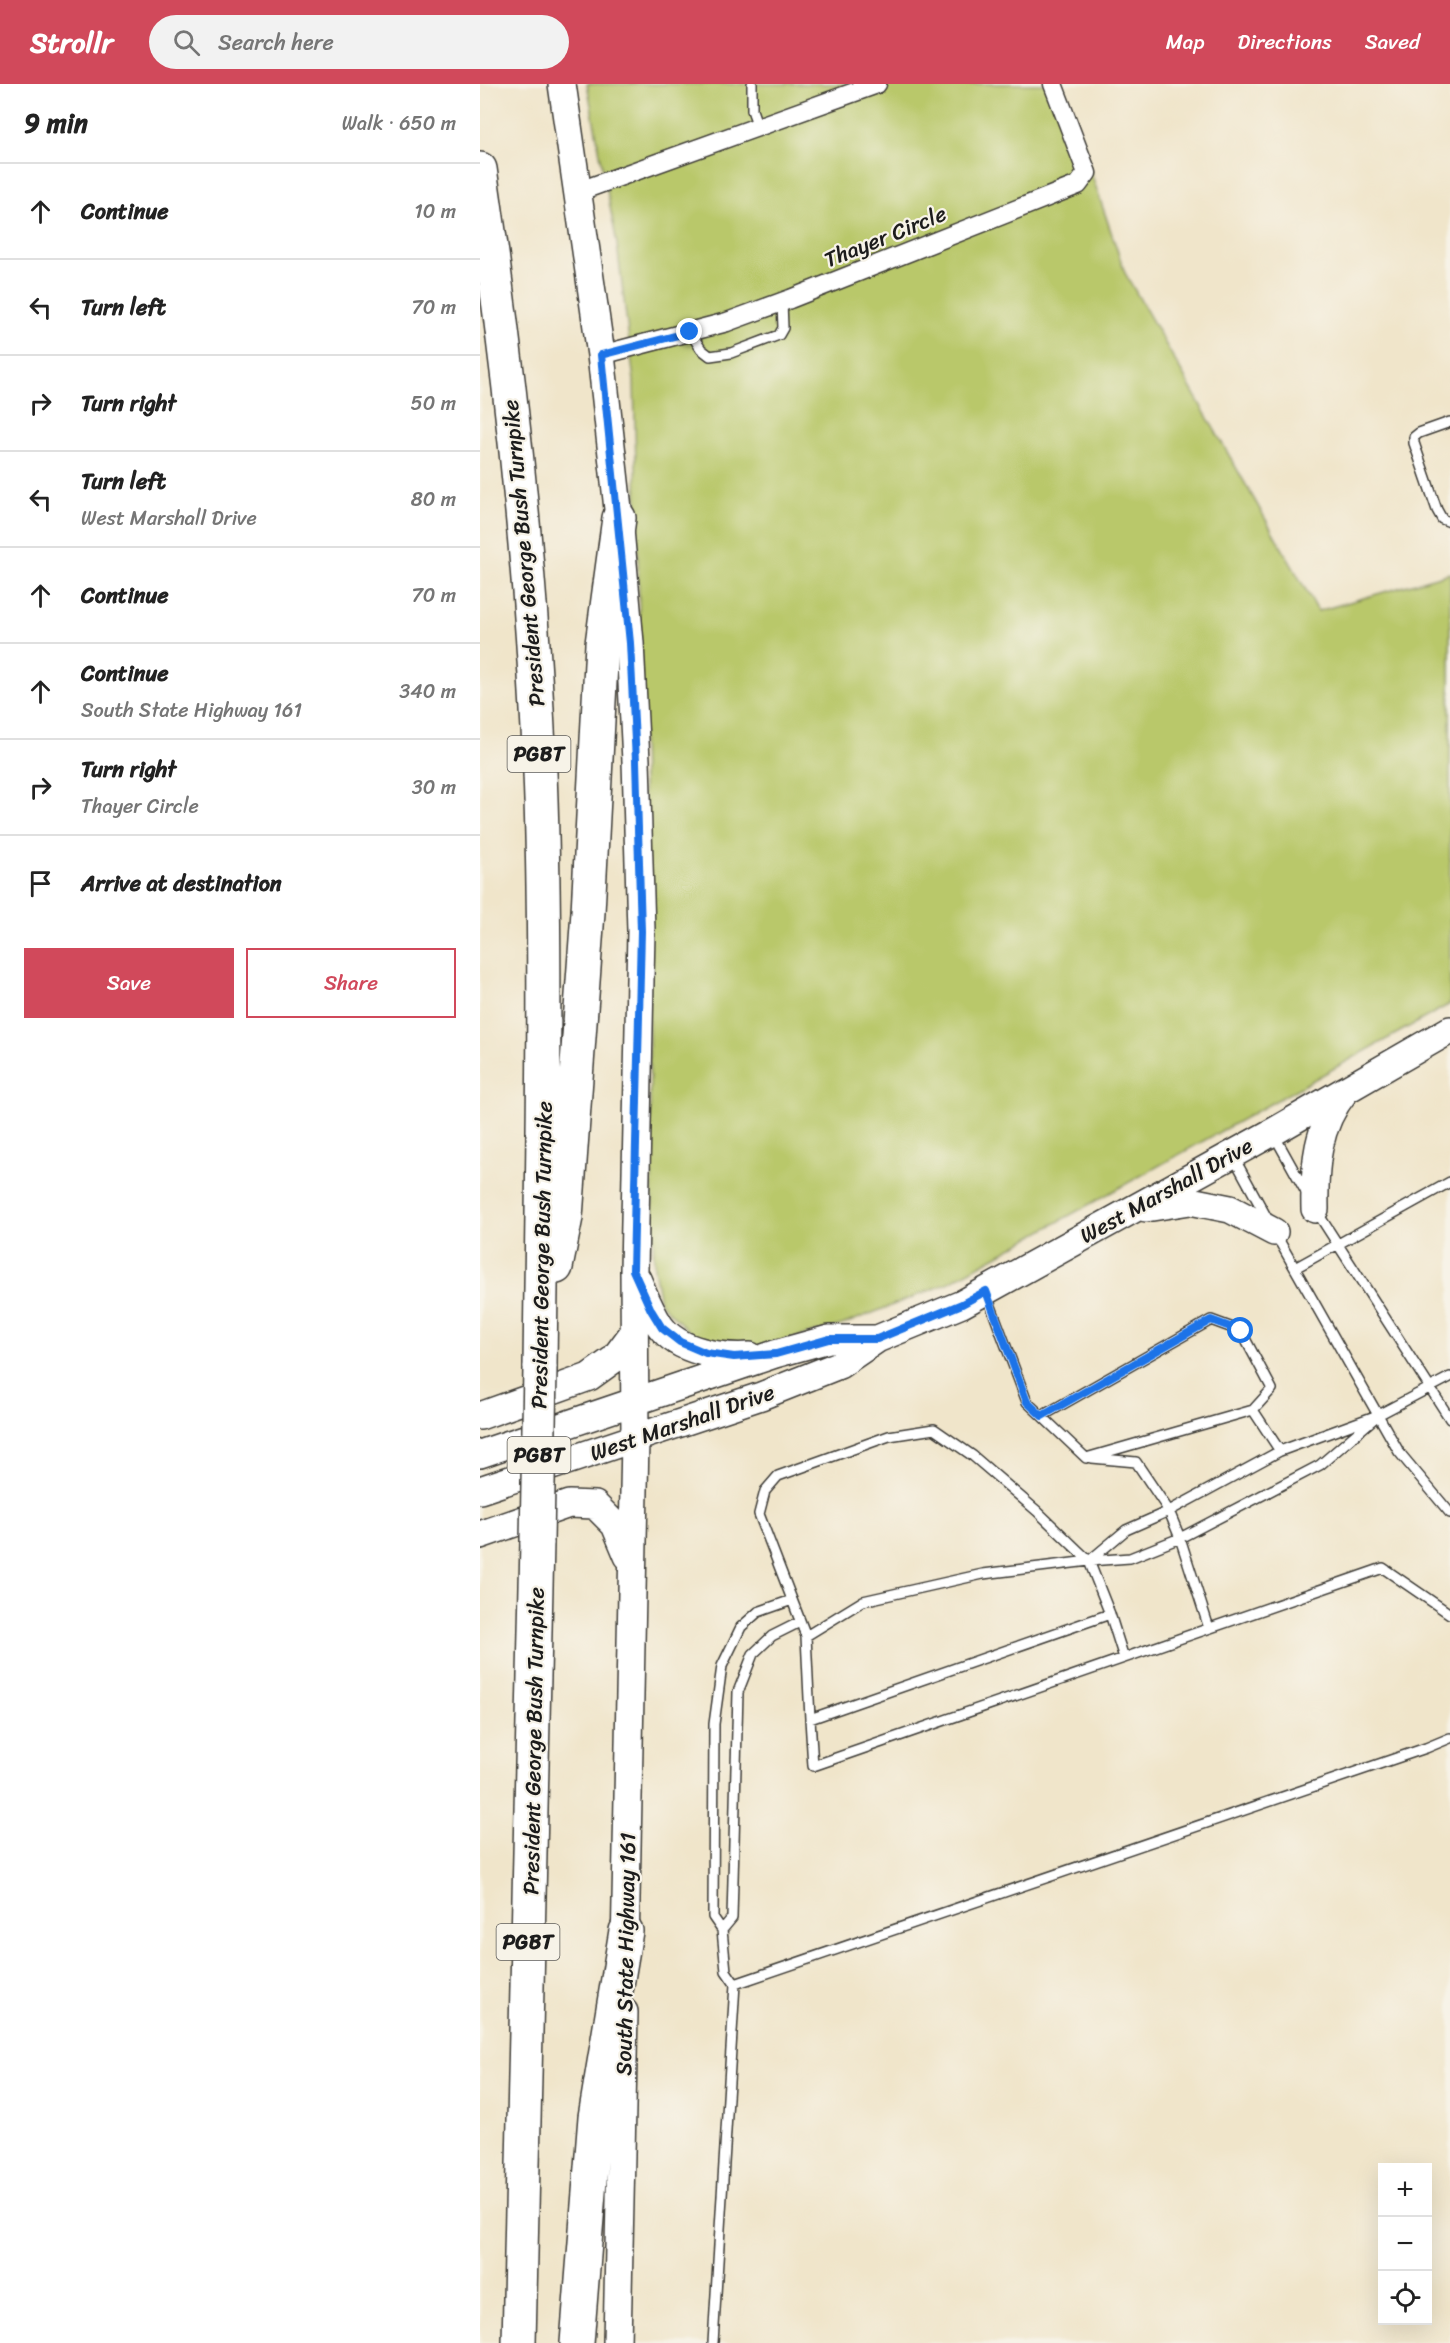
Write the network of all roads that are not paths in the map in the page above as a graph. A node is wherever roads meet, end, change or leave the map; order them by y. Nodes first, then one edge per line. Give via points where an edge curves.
1 (562, 84) edge
2 (752, 84) edge
3 (877, 84) edge
4 (1053, 84) edge
5 (758, 127) junction
6 (480, 169) edge
7 (577, 192) junction
8 (782, 302) junction
9 (690, 332) junction
10 (601, 355) junction
11 (1450, 422) edge
12 (619, 518) junction
13 (1450, 522) edge
14 (1450, 1030) edge
15 (1347, 1087) junction
16 (1273, 1132) junction
17 (1232, 1154) junction
18 (1450, 1182) edge
19 (1315, 1209) junction
20 (1128, 1211) junction
21 (1274, 1232) junction
22 (1337, 1244) junction
23 (1294, 1268) junction
24 (633, 1270) junction
25 (986, 1291) junction
26 (634, 1332) junction
27 (877, 1339) junction
28 (776, 1354) junction
29 (540, 1355) junction
30 (1450, 1377) edge
31 (1430, 1389) junction
32 (634, 1402) junction
33 (1252, 1410) junction
34 (1378, 1415) junction
35 (480, 1416) edge
36 (1042, 1416) junction
37 (1450, 1419) edge
38 (635, 1439) junction
39 (1280, 1451) junction
40 (480, 1454) edge
41 (1086, 1458) junction
42 (480, 1490) edge
43 (1169, 1511) junction
44 (1450, 1514) edge
45 (480, 1535) edge
46 (1180, 1538) junction
47 (1089, 1561) junction
48 (632, 1566) junction
49 (792, 1600) junction
50 (1110, 1614) junction
51 (1450, 1614) edge
52 (800, 1622) junction
53 (1209, 1628) junction
54 (806, 1636) junction
55 (1124, 1658) junction
56 (810, 1719) junction
57 (1450, 1738) edge
58 (722, 1930) junction
59 (626, 1931) junction
60 (735, 1984) junction
61 (519, 2343) edge
62 (577, 2343) edge
63 (617, 2343) edge
64 (713, 2343) edge

1 - 7 main road
2 - 5 lane via 752,110
3 - 5 street
4 - 8 street, Thayer Circle via 1087,173 1078,185
5 - 7 street
6 - 29 highway, President George Bush Turnpike / PGBT via 512,402 525,534 541,798 544,923
7 - 10 main road
8 - 9 street, Thayer Circle
8 - 9 lane via 783,328 779,335 731,353 710,356
9 - 10 street, Thayer Circle
10 - 12 main road
11 - 13 lane via 1419,433 1414,443 1437,510 1442,519
12 - 24 main road via 630,643 641,931
12 - 29 highway via 602,644 589,900 566,1217
14 - 15 main road, West Marshall Drive
15 - 16 main road, West Marshall Drive
15 - 19 main road via 1334,1105 1320,1139 1314,1170
16 - 17 main road, West Marshall Drive
16 - 19 lane
17 - 20 main road, West Marshall Drive
17 - 21 lane
18 - 22 lane
19 - 22 lane
20 - 21 main road via 1190,1201 1230,1209
20 - 25 main road, West Marshall Drive
21 - 23 lane
22 - 23 lane
22 - 31 lane
23 - 34 lane
24 - 26 main road
24 - 28 main road via 662,1328 680,1342 706,1353 734,1357
25 - 27 main road, West Marshall Drive
25 - 36 lane via 1027,1402
26 - 32 main road
26 - 35 main road via 614,1359 589,1377
27 - 28 main road, West Marshall Drive via 829,1339
27 - 38 main road, West Marshall Drive via 839,1365
28 - 32 main road, West Marshall Drive
29 - 61 highway, President George Bush Turnpike / PGBT, bridge
30 - 31 lane
31 - 34 lane
31 - 37 lane
32 - 38 main road
32 - 40 main road, West Marshall Drive
33 - 36 lane via 1272,1389 1241,1331 1211,1320
33 - 39 lane
33 - 41 lane
34 - 39 lane
34 - 44 lane via 1399,1452
34 - 46 lane via 1320,1465
36 - 41 lane
38 - 42 main road, West Marshall Drive
38 - 48 main road, South State Highway 161
39 - 43 lane
41 - 43 lane via 1136,1462
43 - 46 lane
43 - 47 lane via 1126,1530
45 - 48 main road via 569,1504 595,1505 615,1525
46 - 47 lane via 1130,1558
46 - 53 lane
47 - 49 lane via 973,1456 934,1429 889,1436 778,1476 765,1491 759,1514
47 - 50 lane
47 - 54 lane via 983,1574 863,1601
48 - 59 main road, South State Highway 161
49 - 52 lane
49 - 58 lane via 758,1612 741,1627 722,1666 714,1724 713,1917
50 - 55 lane
50 - 56 lane
51 - 53 lane via 1383,1568
52 - 54 lane
52 - 58 lane via 772,1636 753,1654 738,1692 732,1918
53 - 55 lane
54 - 56 lane
55 - 56 lane via 813,1766
57 - 60 lane
58 - 60 lane via 726,1971
59 - 62 highway via 595,2117
59 - 63 main road, South State Highway 161
60 - 64 lane

